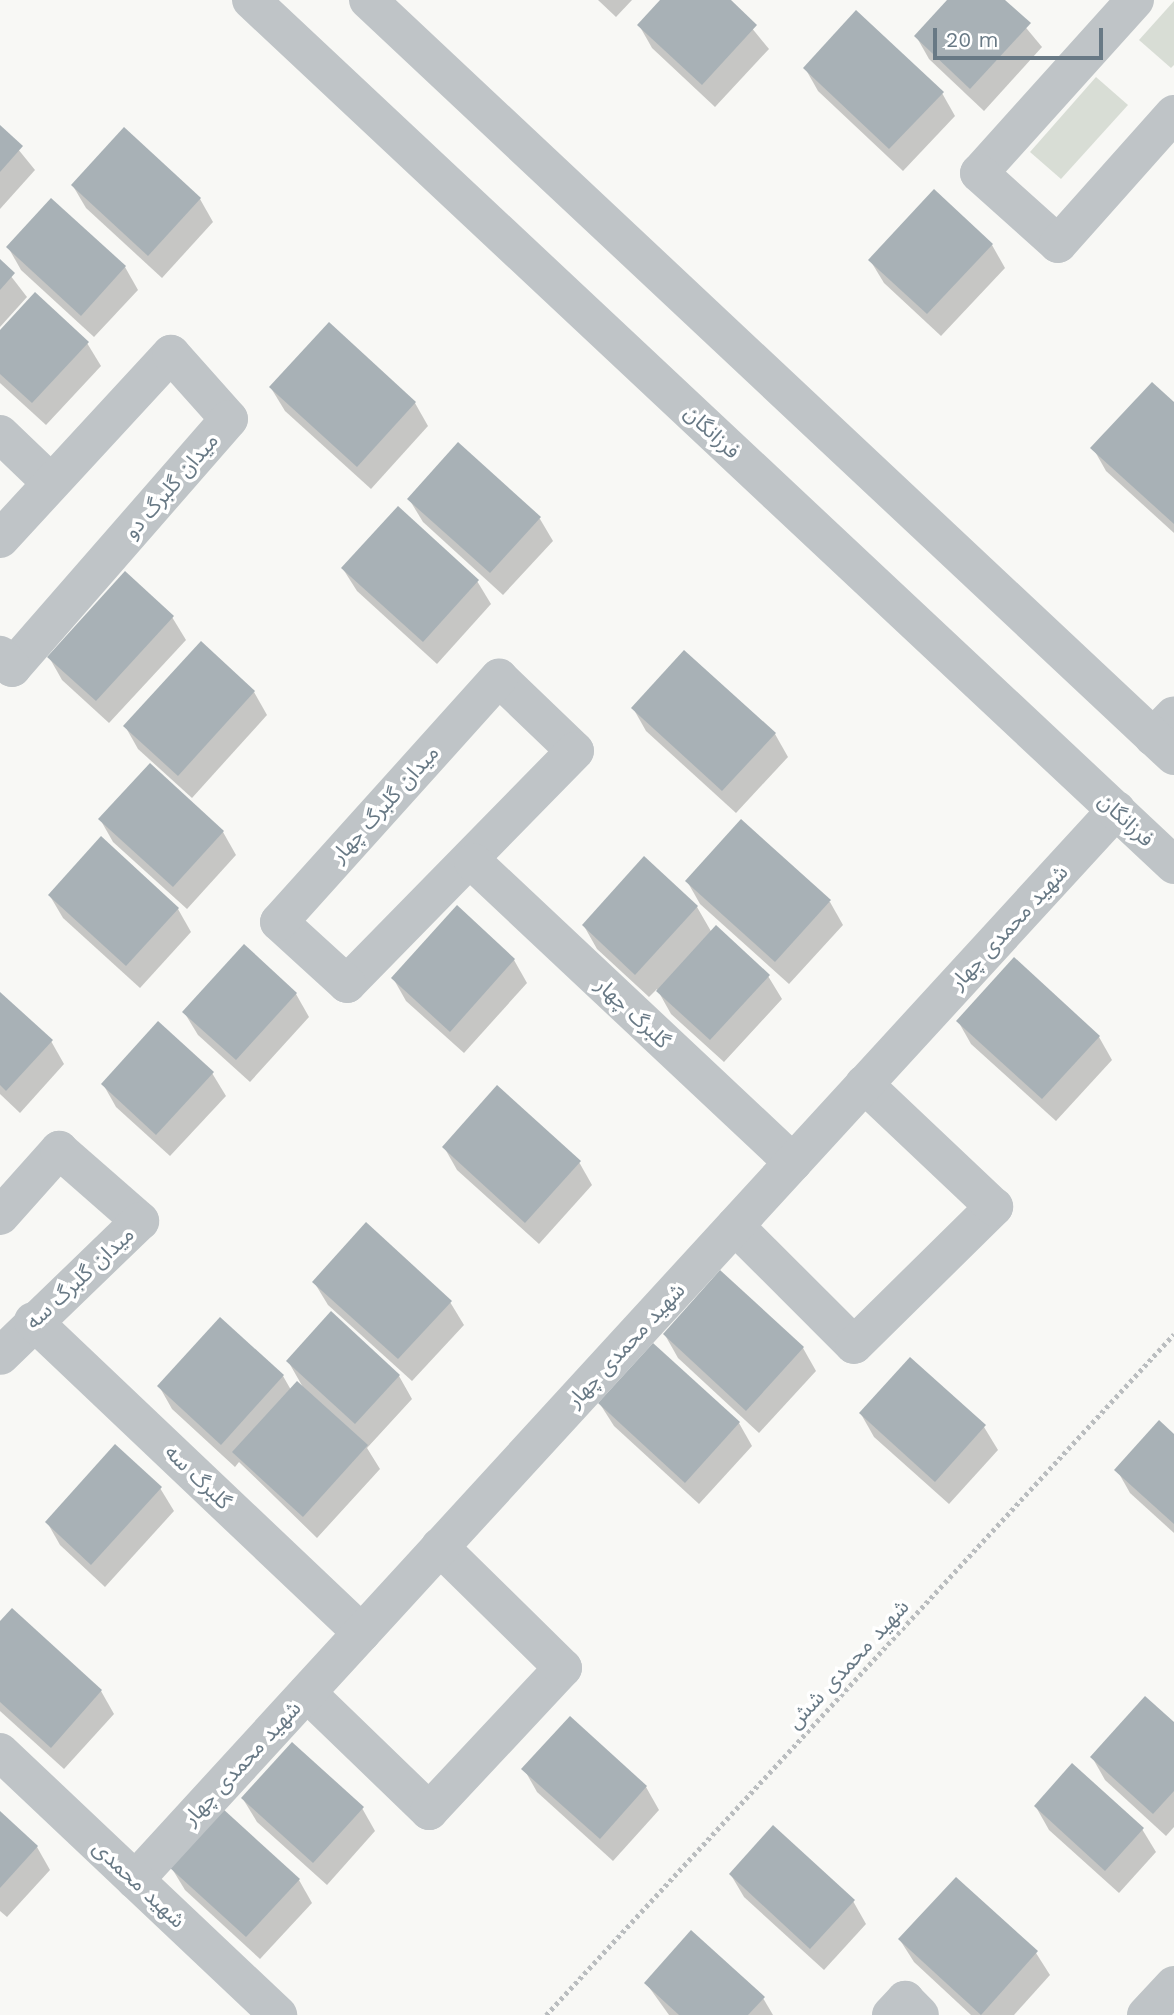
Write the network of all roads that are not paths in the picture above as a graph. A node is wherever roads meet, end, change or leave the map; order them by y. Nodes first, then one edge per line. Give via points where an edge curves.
1 (251, 0) edge
2 (368, 0) edge
3 (1135, 0) edge
4 (1173, 116) edge
5 (0, 434) edge
6 (48, 481) junction
7 (0, 539) edge
8 (0, 655) edge
9 (1167, 736) edge
10 (1116, 810) junction
11 (473, 862) junction
12 (1174, 864) edge
13 (864, 1084) junction
14 (793, 1163) junction
15 (0, 1216) edge
16 (735, 1226) junction
17 (33, 1321) junction
18 (0, 1356) edge
19 (440, 1547) junction
20 (362, 1633) junction
21 (307, 1693) junction
22 (0, 1752) edge
23 (135, 1880) junction
24 (1174, 1985) edge
25 (278, 2015) edge
26 (891, 2015) edge
27 (920, 2015) edge
28 (1146, 2015) edge

1 - 10 street, فرزانگان
2 - 9 street
3 - 4 street via 979,173 1058,244
5 - 6 street
6 - 7 street, میدان گلبرگ دو
6 - 8 street, میدان گلبرگ دو via 171,354 229,419 12,668
10 - 12 street, فرزانگان
10 - 13 street, شهید محمدی چهار
11 - 11 street, میدان گلبرگ چهار via 575,751 499,678 279,922 347,984
11 - 14 street, گلبرگ چهار
13 - 14 street, شهید محمدی چهار
13 - 16 street via 994,1207 854,1345
14 - 16 street, شهید محمدی چهار
15 - 17 street, میدان گلبرگ سه via 59,1150 140,1221
16 - 19 street, شهید محمدی چهار
17 - 18 street, میدان گلبرگ سه
17 - 20 street, گلبرگ سه
19 - 20 street, شهید محمدی چهار
19 - 21 street via 563,1668 429,1811
20 - 21 street, شهید محمدی چهار
21 - 23 street, شهید محمدی چهار
22 - 23 street, شهید محمدی
23 - 25 street, شهید محمدی
24 - 28 street
26 - 27 street via 905,2000

